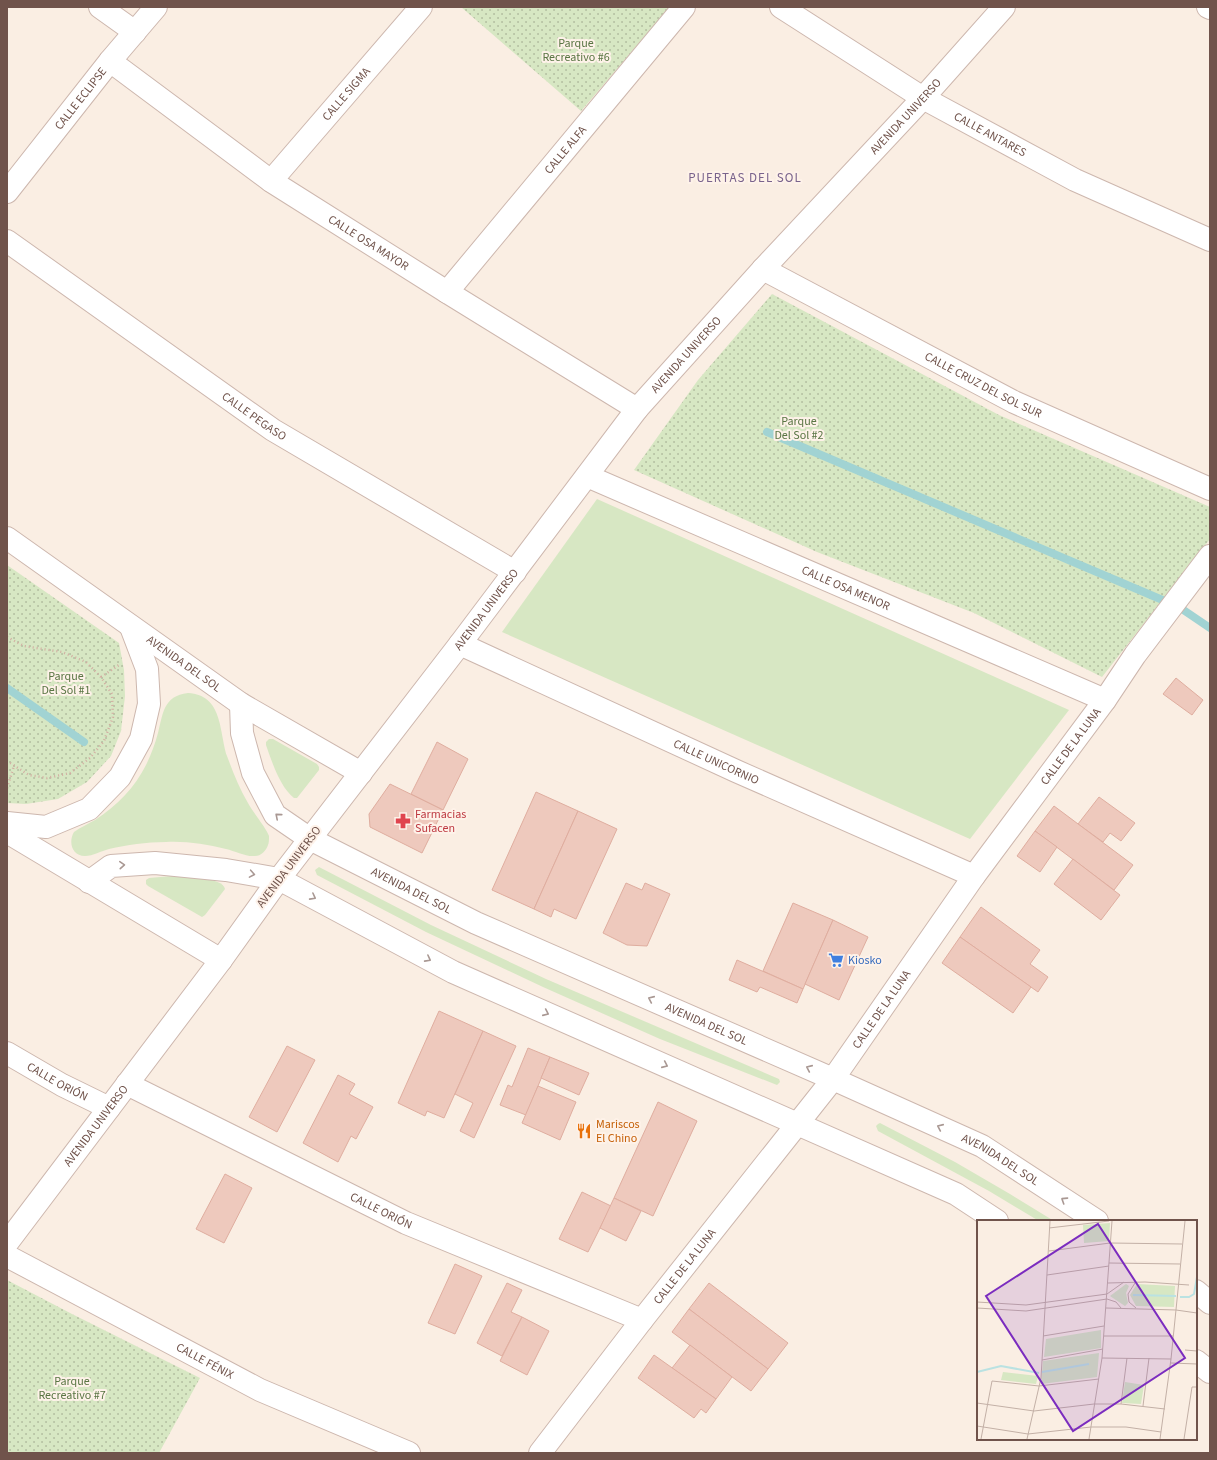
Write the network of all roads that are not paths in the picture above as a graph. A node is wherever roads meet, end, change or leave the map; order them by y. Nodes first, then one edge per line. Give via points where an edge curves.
1 (100, 7) edge
2 (156, 7) edge
3 (421, 7) edge
4 (684, 7) edge
5 (781, 7) edge
6 (1004, 7) edge
7 (135, 32) junction
8 (110, 61) junction
9 (923, 98) junction
10 (271, 181) junction
11 (7, 192) edge
12 (1210, 240) edge
13 (7, 241) edge
14 (763, 270) junction
15 (447, 292) junction
16 (638, 409) junction
17 (587, 476) junction
18 (1210, 489) edge
19 (7, 538) edge
20 (1208, 558) edge
21 (515, 572) junction
22 (131, 627) junction
23 (460, 644) junction
24 (1105, 700) junction
25 (241, 704) junction
26 (361, 773) junction
27 (7, 823) edge
28 (7, 832) edge
29 (310, 839) junction
30 (974, 876) junction
31 (279, 879) junction
32 (89, 882) junction
33 (221, 960) junction
34 (7, 1053) edge
35 (833, 1079) junction
36 (127, 1084) junction
37 (109, 1108) junction
38 (798, 1124) junction
39 (995, 1220) edge
40 (1095, 1220) edge
41 (7, 1243) edge
42 (7, 1256) edge
43 (1197, 1292) edge
44 (1210, 1303) edge
45 (642, 1320) junction
46 (1197, 1362) edge
47 (1210, 1372) edge
48 (409, 1453) edge
49 (540, 1453) edge

1 - 7 street
2 - 7 street, CALLE ECLIPSE
3 - 10 street, CALLE SIGMA
4 - 15 street, CALLE ALFA
5 - 9 street, CALLE ANTARES
6 - 9 street, AVENIDA UNIVERSO
7 - 8 street, CALLE ECLIPSE
8 - 10 street, CALLE OSA MAYOR
8 - 11 street, CALLE ECLIPSE
9 - 12 street, CALLE ANTARES via 1075,180
9 - 14 street, AVENIDA UNIVERSO
10 - 15 street, CALLE OSA MAYOR
13 - 21 street, CALLE PEGASO via 273,430
14 - 16 street, AVENIDA UNIVERSO
14 - 18 street, CALLE CRUZ DEL SOL SUR via 1014,402
15 - 16 street, CALLE OSA MAYOR
16 - 17 street, AVENIDA UNIVERSO
17 - 21 street, AVENIDA UNIVERSO
17 - 24 street, CALLE OSA MENOR
19 - 22 street, AVENIDA DEL SOL
20 - 24 street, CALLE DE LA LUNA
21 - 23 street, AVENIDA UNIVERSO
22 - 25 street, AVENIDA DEL SOL
22 - 27 street, AVENIDA DEL SOL via 146,669 149,704 142,739 120,776 89,809 46,827
23 - 26 street, AVENIDA UNIVERSO
23 - 30 street, CALLE UNICORNIO via 736,771
24 - 30 street, CALLE DE LA LUNA
25 - 26 street, AVENIDA DEL SOL
29 -> 25 street, AVENIDA DEL SOL via 275,815 256,780 242,733
26 - 29 street, AVENIDA UNIVERSO
28 - 32 street
29 - 31 street, AVENIDA UNIVERSO
35 -> 29 street, AVENIDA DEL SOL via 476,923
30 - 35 street, CALLE DE LA LUNA
32 -> 31 street via 111,866 155,863 226,870
31 - 33 street, AVENIDA UNIVERSO
31 -> 38 street via 454,972
32 - 33 street
33 - 36 street, AVENIDA UNIVERSO
34 - 37 street, CALLE ORIÓN via 62,1085
35 - 38 street, CALLE DE LA LUNA
40 -> 35 street, AVENIDA DEL SOL via 982,1146
36 - 37 street, AVENIDA UNIVERSO
36 - 45 street, CALLE ORIÓN via 406,1223
37 - 41 street, AVENIDA UNIVERSO
38 - 39 street via 956,1194
38 - 45 street, CALLE DE LA LUNA
42 - 48 street, CALLE FÉNIX via 260,1390
43 - 44 street
45 - 49 street, CALLE DE LA LUNA
46 - 47 street

